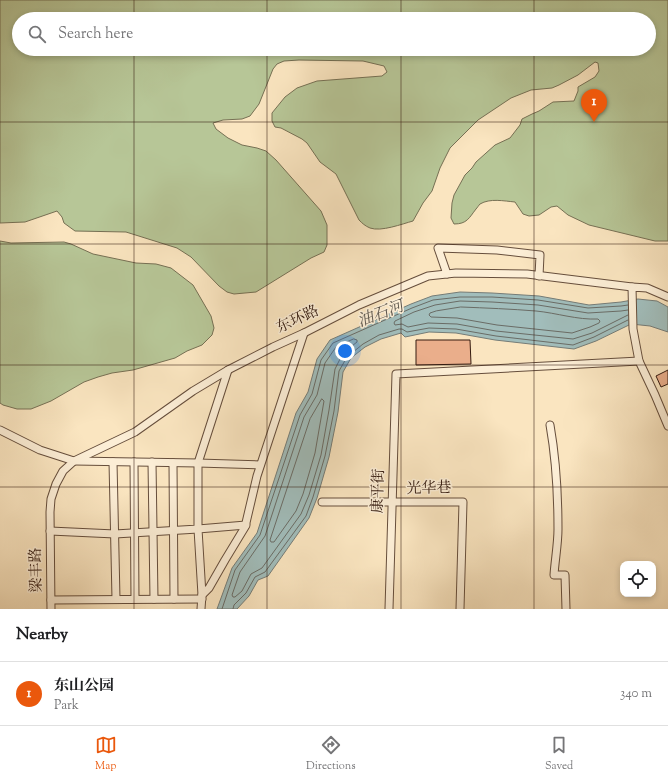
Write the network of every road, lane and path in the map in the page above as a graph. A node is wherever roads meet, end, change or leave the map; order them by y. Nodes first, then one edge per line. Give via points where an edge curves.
1 (447, 274) junction
2 (539, 276) junction
3 (632, 290) junction
4 (668, 296) edge
5 (304, 333) junction
6 (639, 361) junction
7 (228, 370) junction
8 (550, 425) dead end
9 (668, 426) edge
10 (0, 430) edge
11 (74, 461) junction
12 (114, 462) junction
13 (134, 462) junction
14 (152, 462) junction
15 (173, 463) junction
16 (198, 463) junction
17 (260, 466) junction
18 (322, 502) dead end
19 (392, 502) junction
20 (246, 525) junction
21 (198, 529) junction
22 (174, 530) junction
23 (50, 531) junction
24 (153, 532) junction
25 (135, 533) junction
26 (115, 534) junction
27 (202, 597) junction
28 (116, 599) junction
29 (136, 599) junction
30 (154, 599) junction
31 (174, 599) junction
32 (51, 600) junction
33 (51, 609) edge
34 (201, 609) edge
35 (389, 609) edge
36 (460, 609) edge
37 (566, 609) edge

1 - 2 street, 东环路
1 - 2 street via 438,248 540,255
1 - 5 street, 东环路 via 428,276 360,305
2 - 3 street, 东环路
3 - 4 street, 东环路 via 647,288
3 - 6 street via 633,329
5 - 7 street, 东环路
5 - 17 street
6 - 9 street
6 - 19 street, 康平街 via 396,374
7 - 11 street, 东环路 via 135,432
7 - 16 street
8 - 37 street via 558,516 554,575 565,575
10 - 11 street via 40,450
11 - 12 street
11 - 23 street, 东环路 via 63,471 56,484 51,499
12 - 13 street
12 - 26 street
13 - 14 street
13 - 25 street
14 - 15 street
14 - 24 street
15 - 16 street
15 - 22 street
16 - 17 street
16 - 21 street
17 - 20 street
18 - 19 street, 光华巷
19 - 35 street, 康平街
19 - 36 street, 光华巷 via 463,502
20 - 21 street
20 - 27 street via 210,588
21 - 22 street
21 - 27 street
22 - 24 street
22 - 31 street
23 - 26 street
23 - 32 street, 梁丰路
24 - 25 street
24 - 30 street
25 - 26 street
25 - 29 street
26 - 28 street
27 - 31 street
27 - 34 street
28 - 29 street
28 - 32 street
29 - 30 street
30 - 31 street
32 - 33 street, 梁丰路

